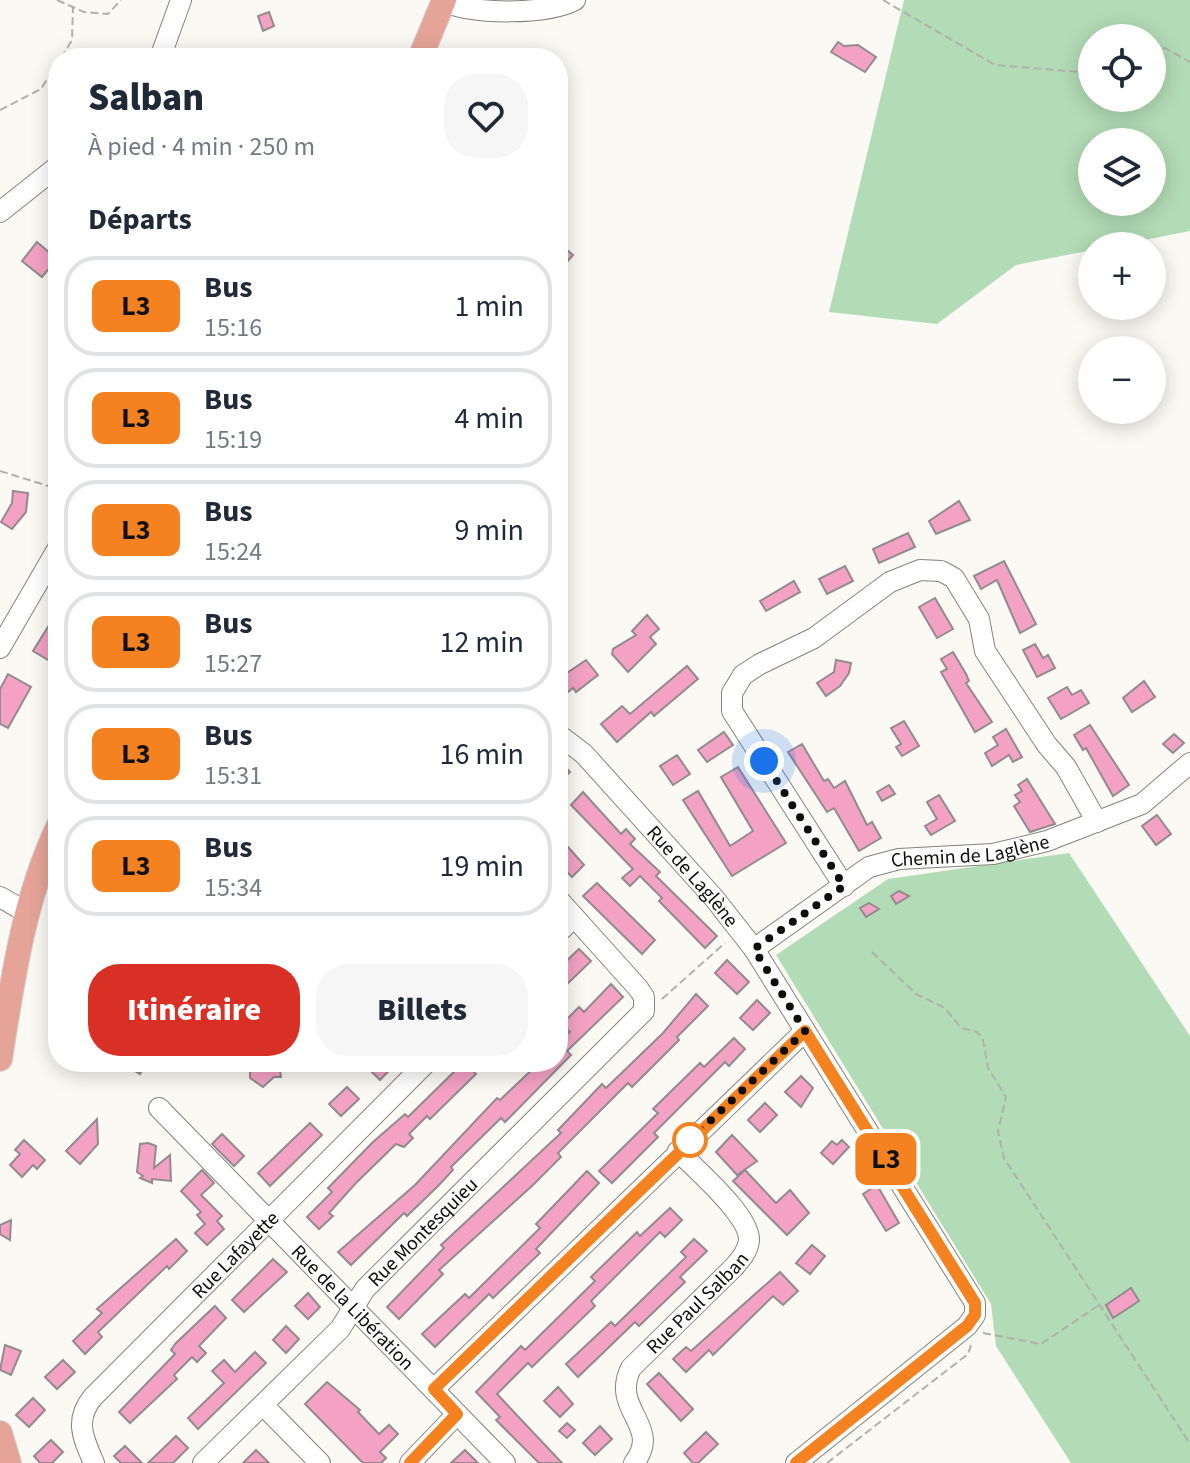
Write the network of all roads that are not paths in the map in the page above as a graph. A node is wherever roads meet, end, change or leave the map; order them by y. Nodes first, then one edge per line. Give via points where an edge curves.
1 (181, 0) edge
2 (444, 0) edge
3 (575, 0) edge
4 (164, 48) edge
5 (424, 48) edge
6 (48, 174) edge
7 (0, 212) edge
8 (48, 565) edge
9 (0, 648) edge
10 (568, 742) edge
11 (1190, 763) edge
12 (1097, 822) junction
13 (48, 848) edge
14 (844, 886) junction
15 (0, 897) edge
16 (568, 910) edge
17 (26, 912) junction
18 (574, 917) junction
19 (568, 923) edge
20 (754, 949) junction
21 (805, 1031) junction
22 (0, 1059) edge
23 (416, 1072) edge
24 (159, 1108) dead end
25 (678, 1151) junction
26 (267, 1221) junction
27 (353, 1306) junction
28 (434, 1389) junction
29 (263, 1405) junction
30 (457, 1414) junction
31 (0, 1433) edge
32 (9, 1463) edge
33 (94, 1463) edge
34 (203, 1463) edge
35 (320, 1463) edge
36 (410, 1463) edge
37 (505, 1463) edge
38 (634, 1463) edge
39 (796, 1463) edge

1 - 4 street
2 - 3 street via 489,10 539,10
2 - 5 main road
6 - 7 street
8 - 9 street
10 - 20 street, Rue de Laglène
11 - 12 street, Chemin de Laglène via 1142,804
12 - 14 street, Chemin de Laglène via 993,854 899,859 869,867
12 - 14 street via 1066,767 985,651 979,619 954,578 920,570 890,582 814,638 743,675 732,693 732,711
13 - 17 main road
14 - 20 street, Chemin de Laglène
15 - 17 street
16 - 18 street
17 - 22 main road
18 - 19 street
18 - 27 street, Rue Montesquieu via 638,988 645,1004 640,1017
20 - 21 street, Rue de Laglène
21 - 25 street
21 - 39 street, Rue de Laglène via 975,1303 975,1315
23 - 26 street, Rue Lafayette
24 - 26 street, Rue de la Libération
25 - 28 street
25 - 38 street, Rue Paul Salban via 740,1216 749,1240 733,1268 625,1379 626,1401 645,1439
26 - 27 street, Rue de la Libération
26 - 33 street, Rue Lafayette via 83,1409 80,1424
27 - 28 street, Rue de la Libération
27 - 29 street, Rue Montesquieu via 340,1329
28 - 30 street, Rue de la Libération
29 - 34 street, Rue Montesquieu
29 - 35 street
30 - 36 street
30 - 37 street, Rue de la Libération
31 - 32 main road

